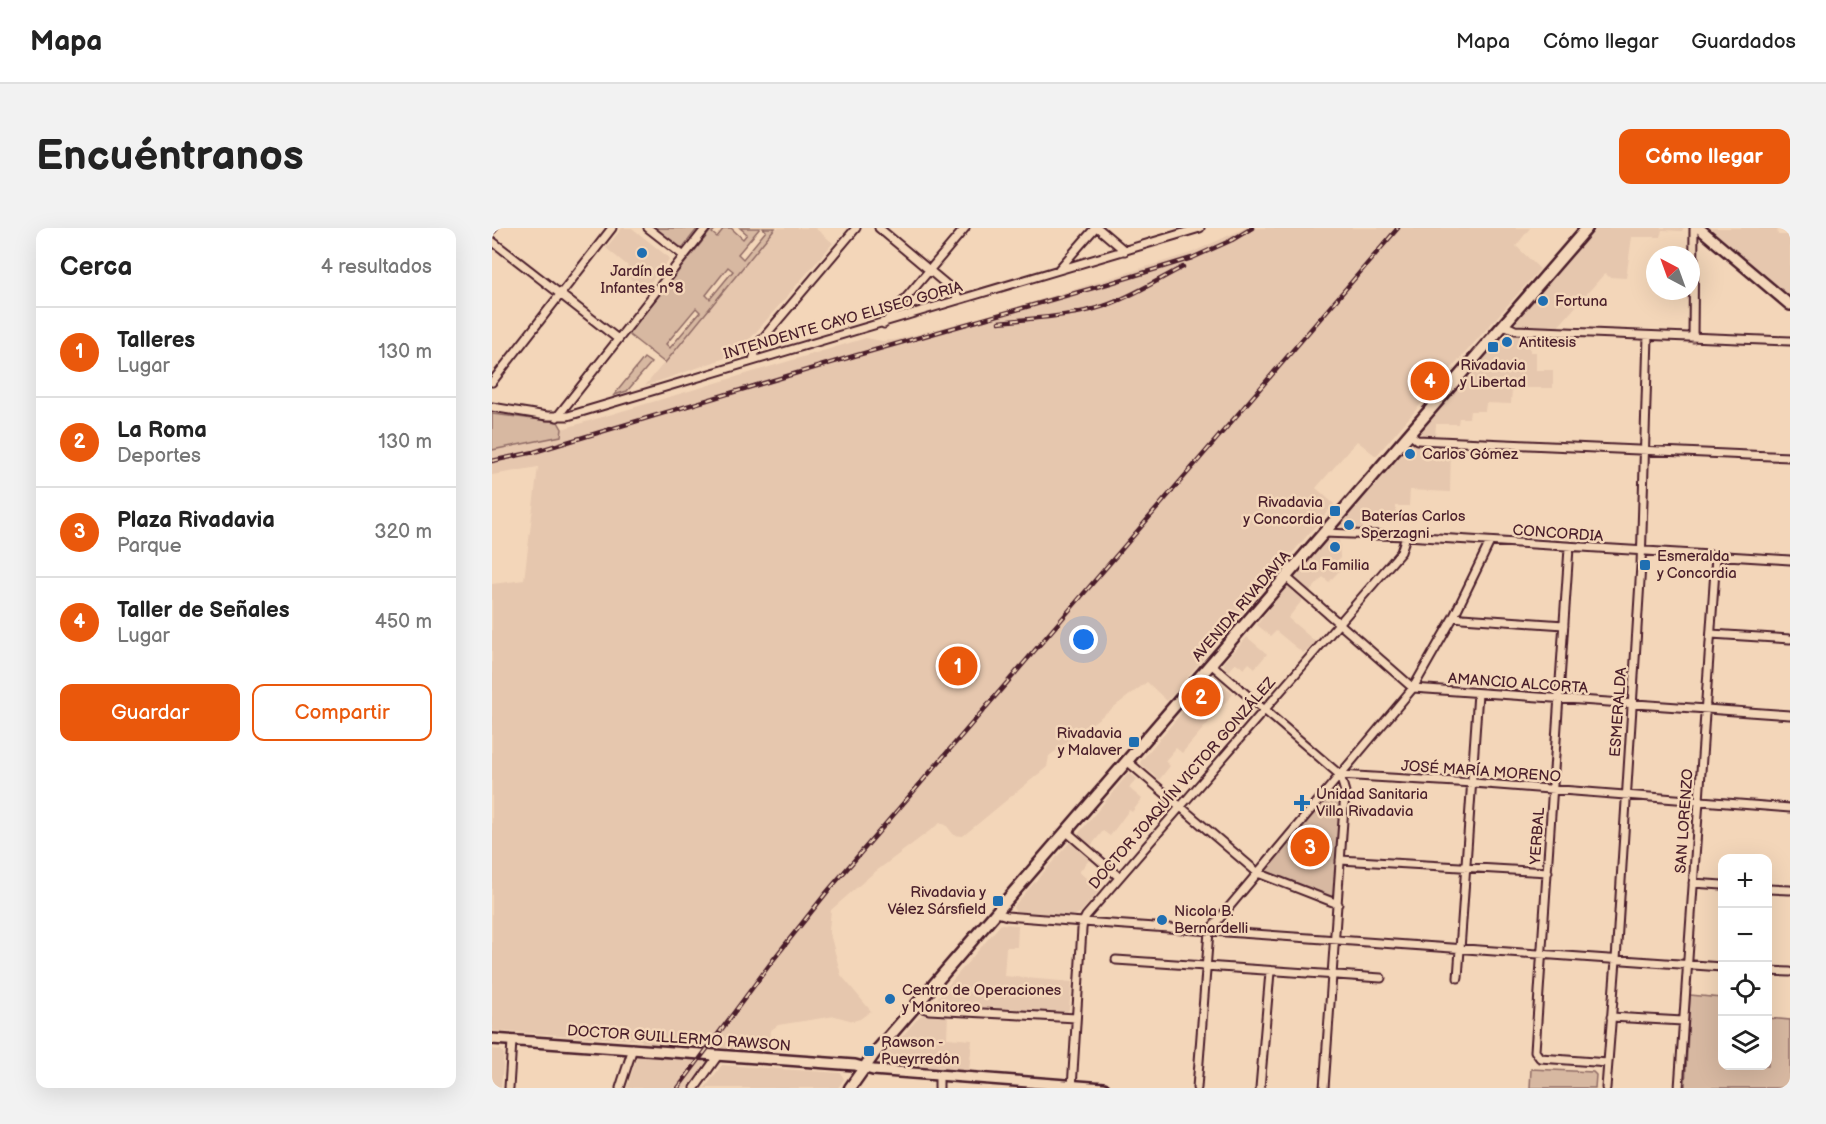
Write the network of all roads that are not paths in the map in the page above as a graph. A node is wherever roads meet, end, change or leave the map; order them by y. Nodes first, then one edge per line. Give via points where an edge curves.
1 (612, 228) edge
2 (648, 228) edge
3 (706, 228) edge
4 (856, 228) edge
5 (879, 228) edge
6 (965, 228) edge
7 (1097, 228) edge
8 (1200, 228) edge
9 (1587, 228) edge
10 (1697, 228) edge
11 (492, 241) edge
12 (1125, 251) junction
13 (684, 256) junction
14 (928, 269) junction
15 (1058, 270) junction
16 (561, 295) junction
17 (959, 299) junction
18 (1790, 305) edge
19 (884, 324) junction
20 (1504, 325) junction
21 (1648, 336) junction
22 (1693, 338) junction
23 (618, 339) junction
24 (1790, 341) edge
25 (753, 360) junction
26 (492, 368) edge
27 (499, 374) junction
28 (492, 382) edge
29 (492, 407) edge
30 (557, 417) junction
31 (1409, 434) junction
32 (1644, 450) junction
33 (1790, 456) edge
34 (1324, 533) junction
35 (1406, 537) junction
36 (1490, 542) junction
37 (1569, 548) junction
38 (1641, 552) junction
39 (1716, 556) junction
40 (1790, 560) edge
41 (1286, 578) junction
42 (1454, 616) junction
43 (1338, 623) junction
44 (1564, 625) junction
45 (1711, 634) junction
46 (1790, 639) edge
47 (1211, 664) junction
48 (1413, 688) junction
49 (1478, 693) junction
50 (1559, 698) junction
51 (1632, 705) junction
52 (1264, 710) junction
53 (1704, 710) junction
54 (1790, 716) edge
55 (1127, 761) junction
56 (1340, 775) junction
57 (1473, 783) junction
58 (1554, 790) junction
59 (1626, 795) junction
60 (1698, 801) junction
61 (1181, 806) junction
62 (1790, 808) edge
63 (1067, 832) junction
64 (1340, 860) junction
65 (1467, 867) junction
66 (1548, 872) junction
67 (1258, 873) junction
68 (1119, 877) junction
69 (1693, 883) junction
70 (1718, 885) edge
71 (1772, 889) edge
72 (1790, 890) edge
73 (1338, 904) junction
74 (997, 913) junction
75 (1083, 922) junction
76 (1209, 931) junction
77 (1335, 940) junction
78 (1461, 948) junction
79 (1542, 955) junction
80 (1116, 960) dead end
81 (1616, 960) junction
82 (1686, 964) junction
83 (1207, 967) junction
84 (1718, 967) edge
85 (1772, 970) edge
86 (1270, 972) junction
87 (1790, 972) edge
88 (1332, 976) junction
89 (1381, 978) dead end
90 (1458, 978) dead end
91 (916, 1006) junction
92 (1611, 1017) junction
93 (1076, 1018) junction
94 (1683, 1021) junction
95 (492, 1039) edge
96 (512, 1041) junction
97 (633, 1048) junction
98 (717, 1057) junction
99 (1608, 1063) junction
100 (863, 1068) junction
101 (939, 1076) junction
102 (1072, 1087) edge
103 (509, 1088) edge
104 (620, 1088) edge
105 (695, 1088) edge
106 (850, 1088) edge
107 (939, 1088) edge
108 (1104, 1088) edge
109 (1197, 1088) edge
110 (1260, 1088) edge
111 (1324, 1088) edge
112 (1606, 1088) edge
113 (1679, 1088) edge

1 - 16 street
2 - 13 street
3 - 13 street
4 - 25 street via 758,344
5 - 14 street
6 - 14 street
7 - 12 street
7 - 15 street
8 - 12 street, INTENDENTE CAYO ELISEO GORIA
9 - 20 main road, AVENIDA RIVADAVIA
10 - 18 street
10 - 22 street
11 - 16 street
12 - 15 street, INTENDENTE CAYO ELISEO GORIA
13 - 23 street
14 - 17 street
14 - 19 street
15 - 17 street, INTENDENTE CAYO ELISEO GORIA
16 - 23 street
16 - 27 street
17 - 19 street, INTENDENTE CAYO ELISEO GORIA
19 - 25 street, INTENDENTE CAYO ELISEO GORIA
20 - 21 street via 1515,330
20 - 31 main road, AVENIDA RIVADAVIA
21 - 22 street
21 - 32 street, ESMERALDA
22 - 24 street
23 - 30 street
25 - 30 street, INTENDENTE CAYO ELISEO GORIA
26 - 27 street
27 - 28 street
29 - 30 street, INTENDENTE CAYO ELISEO GORIA
31 - 32 street via 1417,440
31 - 34 main road, AVENIDA RIVADAVIA
32 - 33 street
32 - 38 street, ESMERALDA
34 - 35 street, CONCORDIA
34 - 41 main road, AVENIDA RIVADAVIA
35 - 36 street, CONCORDIA
35 - 43 street, DOCTOR JOAQUÍN VICTOR GONZÁLEZ via 1401,552
36 - 37 street, CONCORDIA
36 - 42 street
37 - 38 street, CONCORDIA
37 - 44 street, YERBAL
38 - 39 street, CONCORDIA
38 - 51 street, ESMERALDA
39 - 40 street, CONCORDIA
39 - 45 street, SAN LORENZO
41 - 43 street
41 - 47 main road, AVENIDA RIVADAVIA
42 - 44 street
42 - 48 street
43 - 48 street
43 - 52 street, DOCTOR JOAQUÍN VICTOR GONZÁLEZ
44 - 50 street, YERBAL
45 - 46 street
45 - 53 street, SAN LORENZO
47 - 52 street
47 - 55 main road, AVENIDA RIVADAVIA
48 - 49 street, AMANCIO ALCORTA
48 - 56 street
49 - 50 street, AMANCIO ALCORTA
49 - 57 street
50 - 51 street, AMANCIO ALCORTA
50 - 58 street, YERBAL
51 - 53 street, AMANCIO ALCORTA
51 - 59 street, ESMERALDA
52 - 56 street
52 - 61 street, DOCTOR JOAQUÍN VICTOR GONZÁLEZ
53 - 54 street, AMANCIO ALCORTA
53 - 60 street, SAN LORENZO
55 - 61 street
55 - 63 main road, AVENIDA RIVADAVIA
56 - 57 street, JOSÉ MARÍA MORENO
56 - 64 street via 1345,792
56 - 67 street
57 - 58 street, JOSÉ MARÍA MORENO
57 - 65 street
58 - 59 street, JOSÉ MARÍA MORENO
58 - 66 street, YERBAL
59 - 60 street, JOSÉ MARÍA MORENO
59 - 81 street, ESMERALDA
60 - 62 street, JOSÉ MARÍA MORENO
60 - 69 street, SAN LORENZO
61 - 67 street
61 - 68 street, DOCTOR JOAQUÍN VICTOR GONZÁLEZ
63 - 68 street
63 - 74 main road, AVENIDA RIVADAVIA
64 - 65 street
64 - 73 street
65 - 66 street
65 - 78 street
66 - 79 street, YERBAL
67 - 73 street
67 - 76 street
68 - 75 street, DOCTOR JOAQUÍN VICTOR GONZÁLEZ
69 - 70 street
69 - 82 street, SAN LORENZO
71 - 72 street
73 - 77 street
74 - 75 street
74 - 91 main road, AVENIDA RIVADAVIA
75 - 76 street
75 - 93 street
76 - 77 street
76 - 83 street
77 - 78 street
77 - 88 street
78 - 79 street
78 - 90 street
79 - 81 street
79 - 99 street, YERBAL via 1536,1055
80 - 83 street
81 - 82 street
81 - 92 street, ESMERALDA
82 - 84 street
82 - 94 street, SAN LORENZO
83 - 86 street
83 - 109 street
85 - 87 street
86 - 88 street
86 - 110 street
88 - 89 street
88 - 111 street
91 - 93 street via 929,1010
91 - 100 main road, AVENIDA RIVADAVIA
92 - 94 street
92 - 99 street, ESMERALDA
93 - 102 street
94 - 113 street, SAN LORENZO
95 - 96 street, DOCTOR GUILLERMO RAWSON
96 - 97 street, DOCTOR GUILLERMO RAWSON
96 - 103 street
97 - 98 street, DOCTOR GUILLERMO RAWSON
97 - 104 street
98 - 100 street, DOCTOR GUILLERMO RAWSON
98 - 105 street
99 - 112 street, ESMERALDA
100 - 101 street, DOCTOR GUILLERMO RAWSON
100 - 106 main road, AVENIDA RIVADAVIA
101 - 102 street, DOCTOR GUILLERMO RAWSON
101 - 107 street
102 - 108 street, DOCTOR GUILLERMO RAWSON

